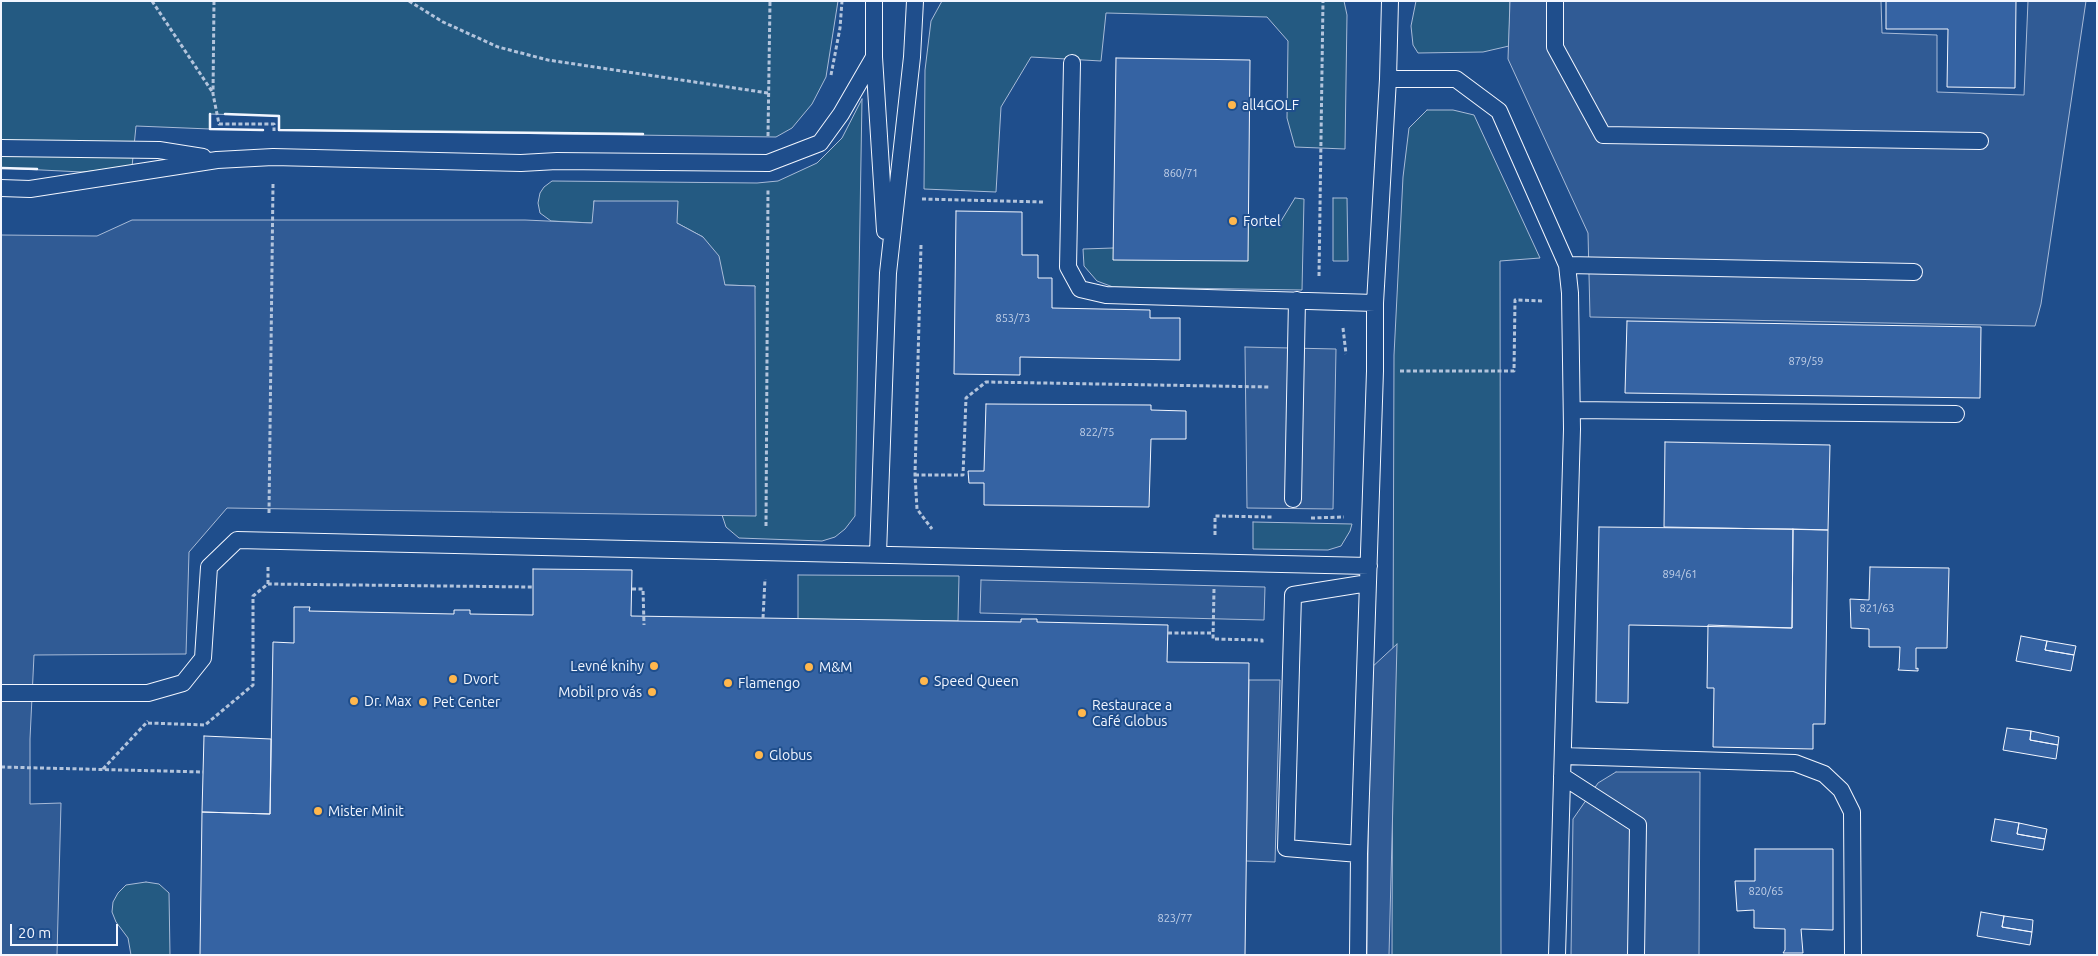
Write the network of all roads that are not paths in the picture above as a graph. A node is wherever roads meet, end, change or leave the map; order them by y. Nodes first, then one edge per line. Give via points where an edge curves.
1 (874, 1) edge
2 (916, 1) edge
3 (1556, 1) edge
4 (1390, 2) edge
5 (874, 57) junction
6 (1072, 63) dead end
7 (1388, 79) junction
8 (1980, 141) dead end
9 (1, 148) edge
10 (217, 160) junction
11 (1, 188) edge
12 (1567, 265) junction
13 (1914, 272) dead end
14 (888, 273) junction
15 (1297, 300) junction
16 (1375, 303) junction
17 (1572, 410) junction
18 (1956, 414) dead end
19 (1293, 499) dead end
20 (878, 554) junction
21 (1369, 566) junction
22 (1368, 583) junction
23 (1, 693) edge
24 (1563, 756) junction
25 (1562, 776) junction
26 (1359, 854) junction
27 (1358, 955) edge
28 (1557, 955) edge
29 (1636, 955) edge
30 (1853, 955) edge

1 - 5 lane
2 - 14 lane
3 - 8 lane via 1555,47 1603,135
4 - 7 lane
5 - 10 lane via 820,143 768,163 557,160 521,163 273,157
5 - 14 lane
6 - 15 lane via 1068,267 1080,289 1106,295
7 - 12 lane via 1456,79 1499,111
7 - 16 lane
9 - 10 lane via 159,150
10 - 11 lane via 30,189
12 - 13 lane
12 - 17 lane
14 - 20 lane
15 - 16 lane
15 - 19 lane
16 - 21 lane
17 - 18 lane
17 - 24 lane
20 - 21 lane
20 - 23 lane via 237,540 209,567 203,658 182,683 148,693
21 - 22 lane
22 - 26 lane
22 - 26 lane via 1293,595 1286,848
24 - 25 lane
24 - 30 lane via 1795,763 1824,774 1841,790 1852,812
25 - 28 lane
25 - 29 lane via 1638,825
26 - 27 lane

